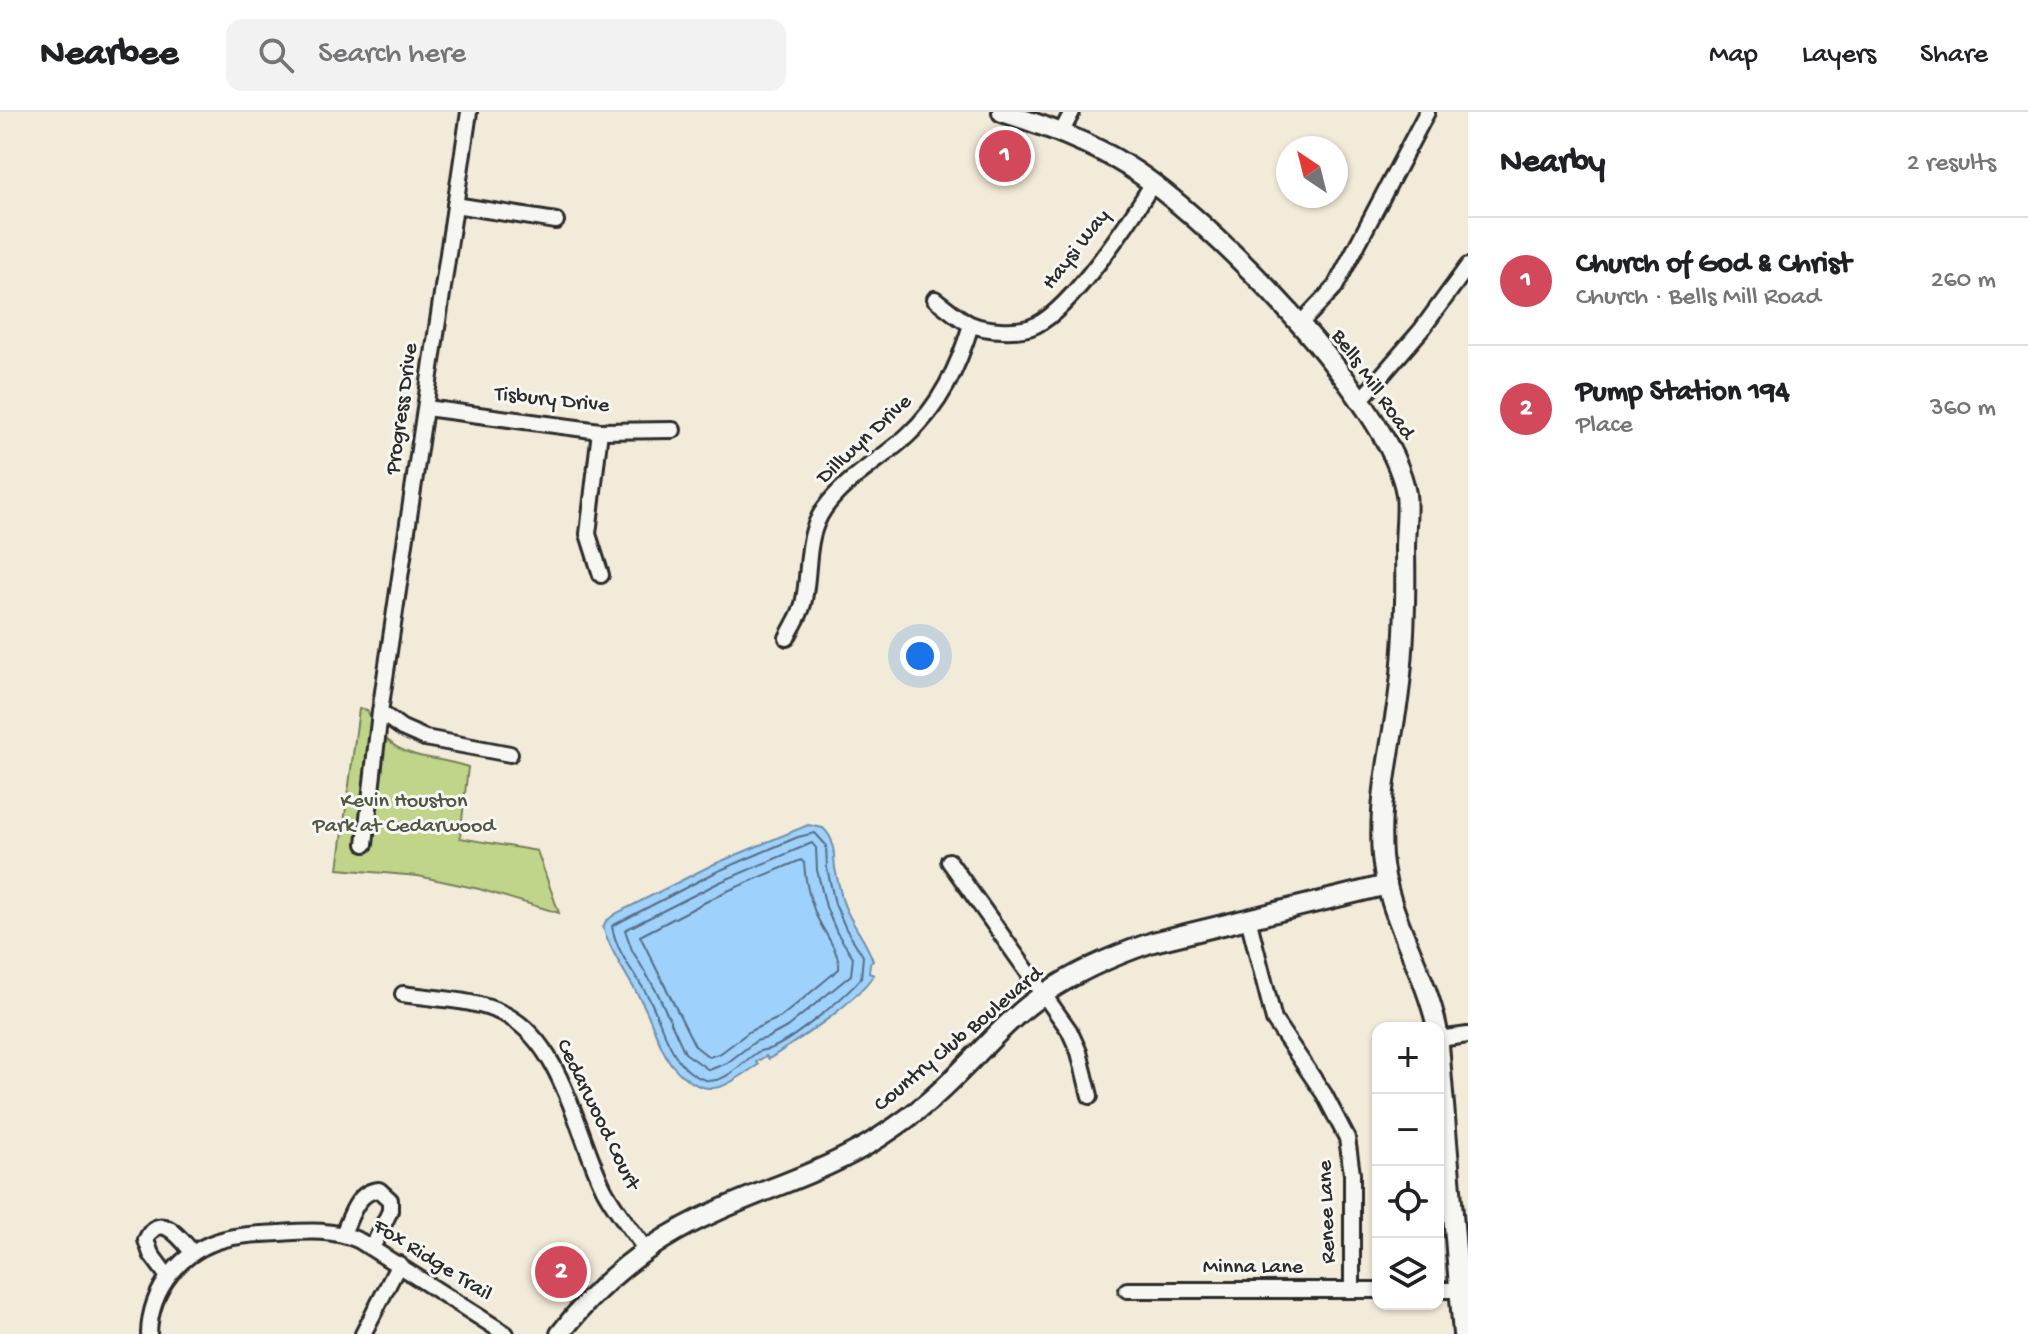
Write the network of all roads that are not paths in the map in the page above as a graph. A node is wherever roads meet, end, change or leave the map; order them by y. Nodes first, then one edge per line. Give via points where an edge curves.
1 (469, 112) edge
2 (1072, 112) edge
3 (1427, 112) edge
4 (1006, 113) edge
5 (1061, 133) junction
6 (1153, 183) junction
7 (455, 205) junction
8 (556, 221) dead end
9 (1468, 266) edge
10 (935, 299) dead end
11 (971, 325) junction
12 (1299, 325) junction
13 (1359, 402) junction
14 (426, 408) junction
15 (673, 430) dead end
16 (600, 431) junction
17 (601, 575) dead end
18 (787, 638) dead end
19 (380, 712) junction
20 (510, 754) dead end
21 (365, 844) dead end
22 (949, 861) dead end
23 (1387, 885) junction
24 (1248, 918) junction
25 (403, 994) dead end
26 (1043, 994) junction
27 (1434, 1022) edge
28 (1444, 1033) edge
29 (1468, 1035) edge
30 (1443, 1094) edge
31 (1090, 1096) dead end
32 (343, 1234) junction
33 (372, 1248) junction
34 (646, 1250) junction
35 (193, 1253) junction
36 (399, 1264) junction
37 (168, 1277) junction
38 (1127, 1290) dead end
39 (1352, 1290) junction
40 (1372, 1290) edge
41 (1444, 1290) edge
42 (1460, 1290) junction
43 (149, 1334) edge
44 (363, 1334) edge
45 (506, 1334) edge
46 (560, 1334) edge
47 (1463, 1334) edge

1 - 7 street, Progress Drive
2 - 5 street
3 - 12 street via 1335,287
4 - 5 street, Bells Mill Road
5 - 6 street, Bells Mill Road
6 - 11 street, Haysi Way via 1102,256 1046,320 1019,330
6 - 12 street, Bells Mill Road via 1257,277
7 - 8 street
7 - 14 street, Progress Drive
9 - 13 street
10 - 11 street, Haysi Way
11 - 18 street, Dillwyn Drive via 960,362 932,408 838,494 816,522 803,604
12 - 13 street, Bells Mill Road
13 - 23 street, Bells Mill Road via 1396,461 1406,495 1403,647 1383,817
14 - 16 street, Tisbury Drive
14 - 19 street, Progress Drive
15 - 16 street, Tisbury Drive
16 - 17 street via 588,534
19 - 20 street via 425,738
19 - 21 street, Progress Drive
22 - 26 street
23 - 24 street, Country Club Boulevard
23 - 27 street, Bells Mill Road
24 - 26 street, Country Club Boulevard via 1125,952
24 - 39 street, Renee Lane via 1274,1020 1347,1138
25 - 34 street, Cedarwood Court via 492,1010 535,1038 550,1060 605,1190
26 - 31 street via 1075,1041
26 - 34 street, Country Club Boulevard via 930,1100 877,1139 683,1227
28 - 29 street
30 - 42 street, Bells Mill Road
32 - 33 street, Fox Ridge Trail
32 - 33 street via 362,1196 379,1190 390,1200 390,1211
32 - 35 street, Fox Ridge Trail via 237,1236
33 - 36 street, Fox Ridge Trail
34 - 46 street, Country Club Boulevard via 601,1286
35 - 37 street, Fox Ridge Trail
35 - 37 street via 174,1231 153,1229 147,1247
36 - 44 street
36 - 45 street, Fox Ridge Trail
37 - 43 street, Fox Ridge Trail via 153,1307
38 - 39 street, Minna Lane
39 - 40 street, Minna Lane
41 - 42 street
42 - 47 street, Bells Mill Road

